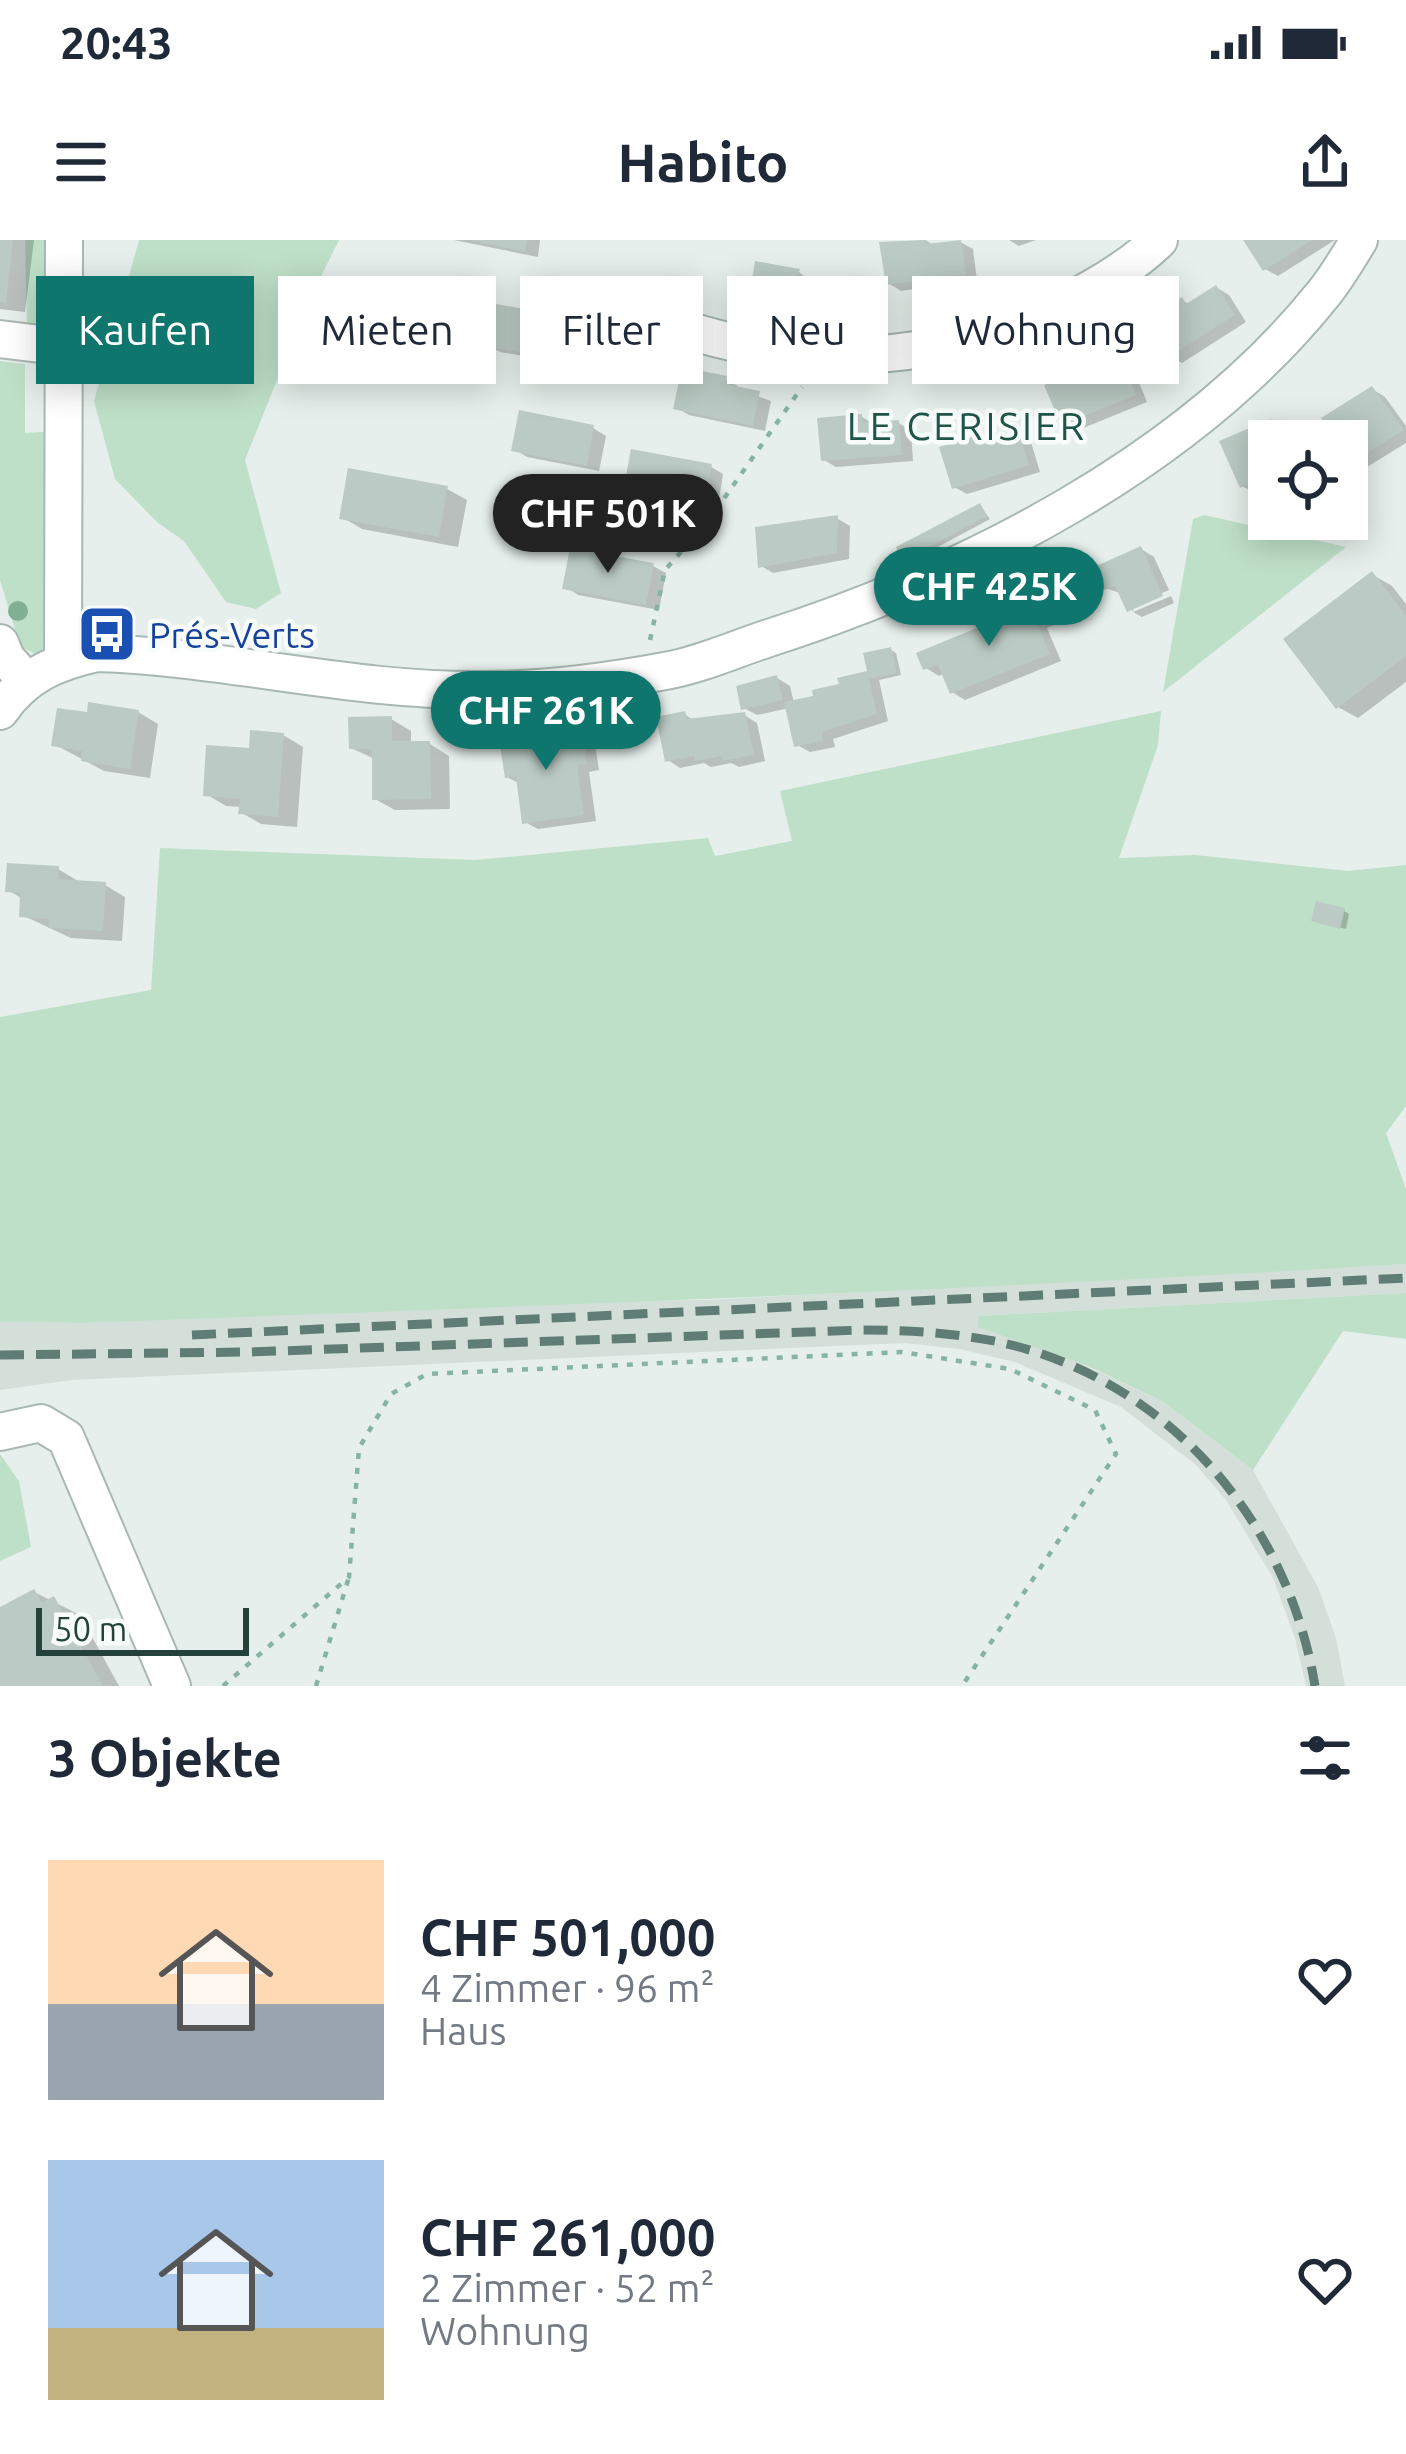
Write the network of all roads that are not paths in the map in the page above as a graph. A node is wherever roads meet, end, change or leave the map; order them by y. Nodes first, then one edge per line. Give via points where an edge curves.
1 (64, 240) edge
2 (1160, 240) edge
3 (1359, 240) edge
4 (64, 276) edge
5 (703, 337) edge
6 (0, 338) edge
7 (36, 342) edge
8 (65, 384) edge
9 (0, 643) edge
10 (63, 661) junction
11 (26, 680) junction
12 (0, 710) edge
13 (0, 1432) edge
14 (172, 1686) edge

1 - 4 street
2 - 5 street via 1081,294 985,337 938,348 822,357
3 - 10 street via 1325,292 1247,375 1112,482 874,602 670,671 576,685 412,689 119,653
6 - 7 street
8 - 10 street
9 - 11 street
10 - 11 street
11 - 12 street
13 - 14 street via 41,1423 66,1438

